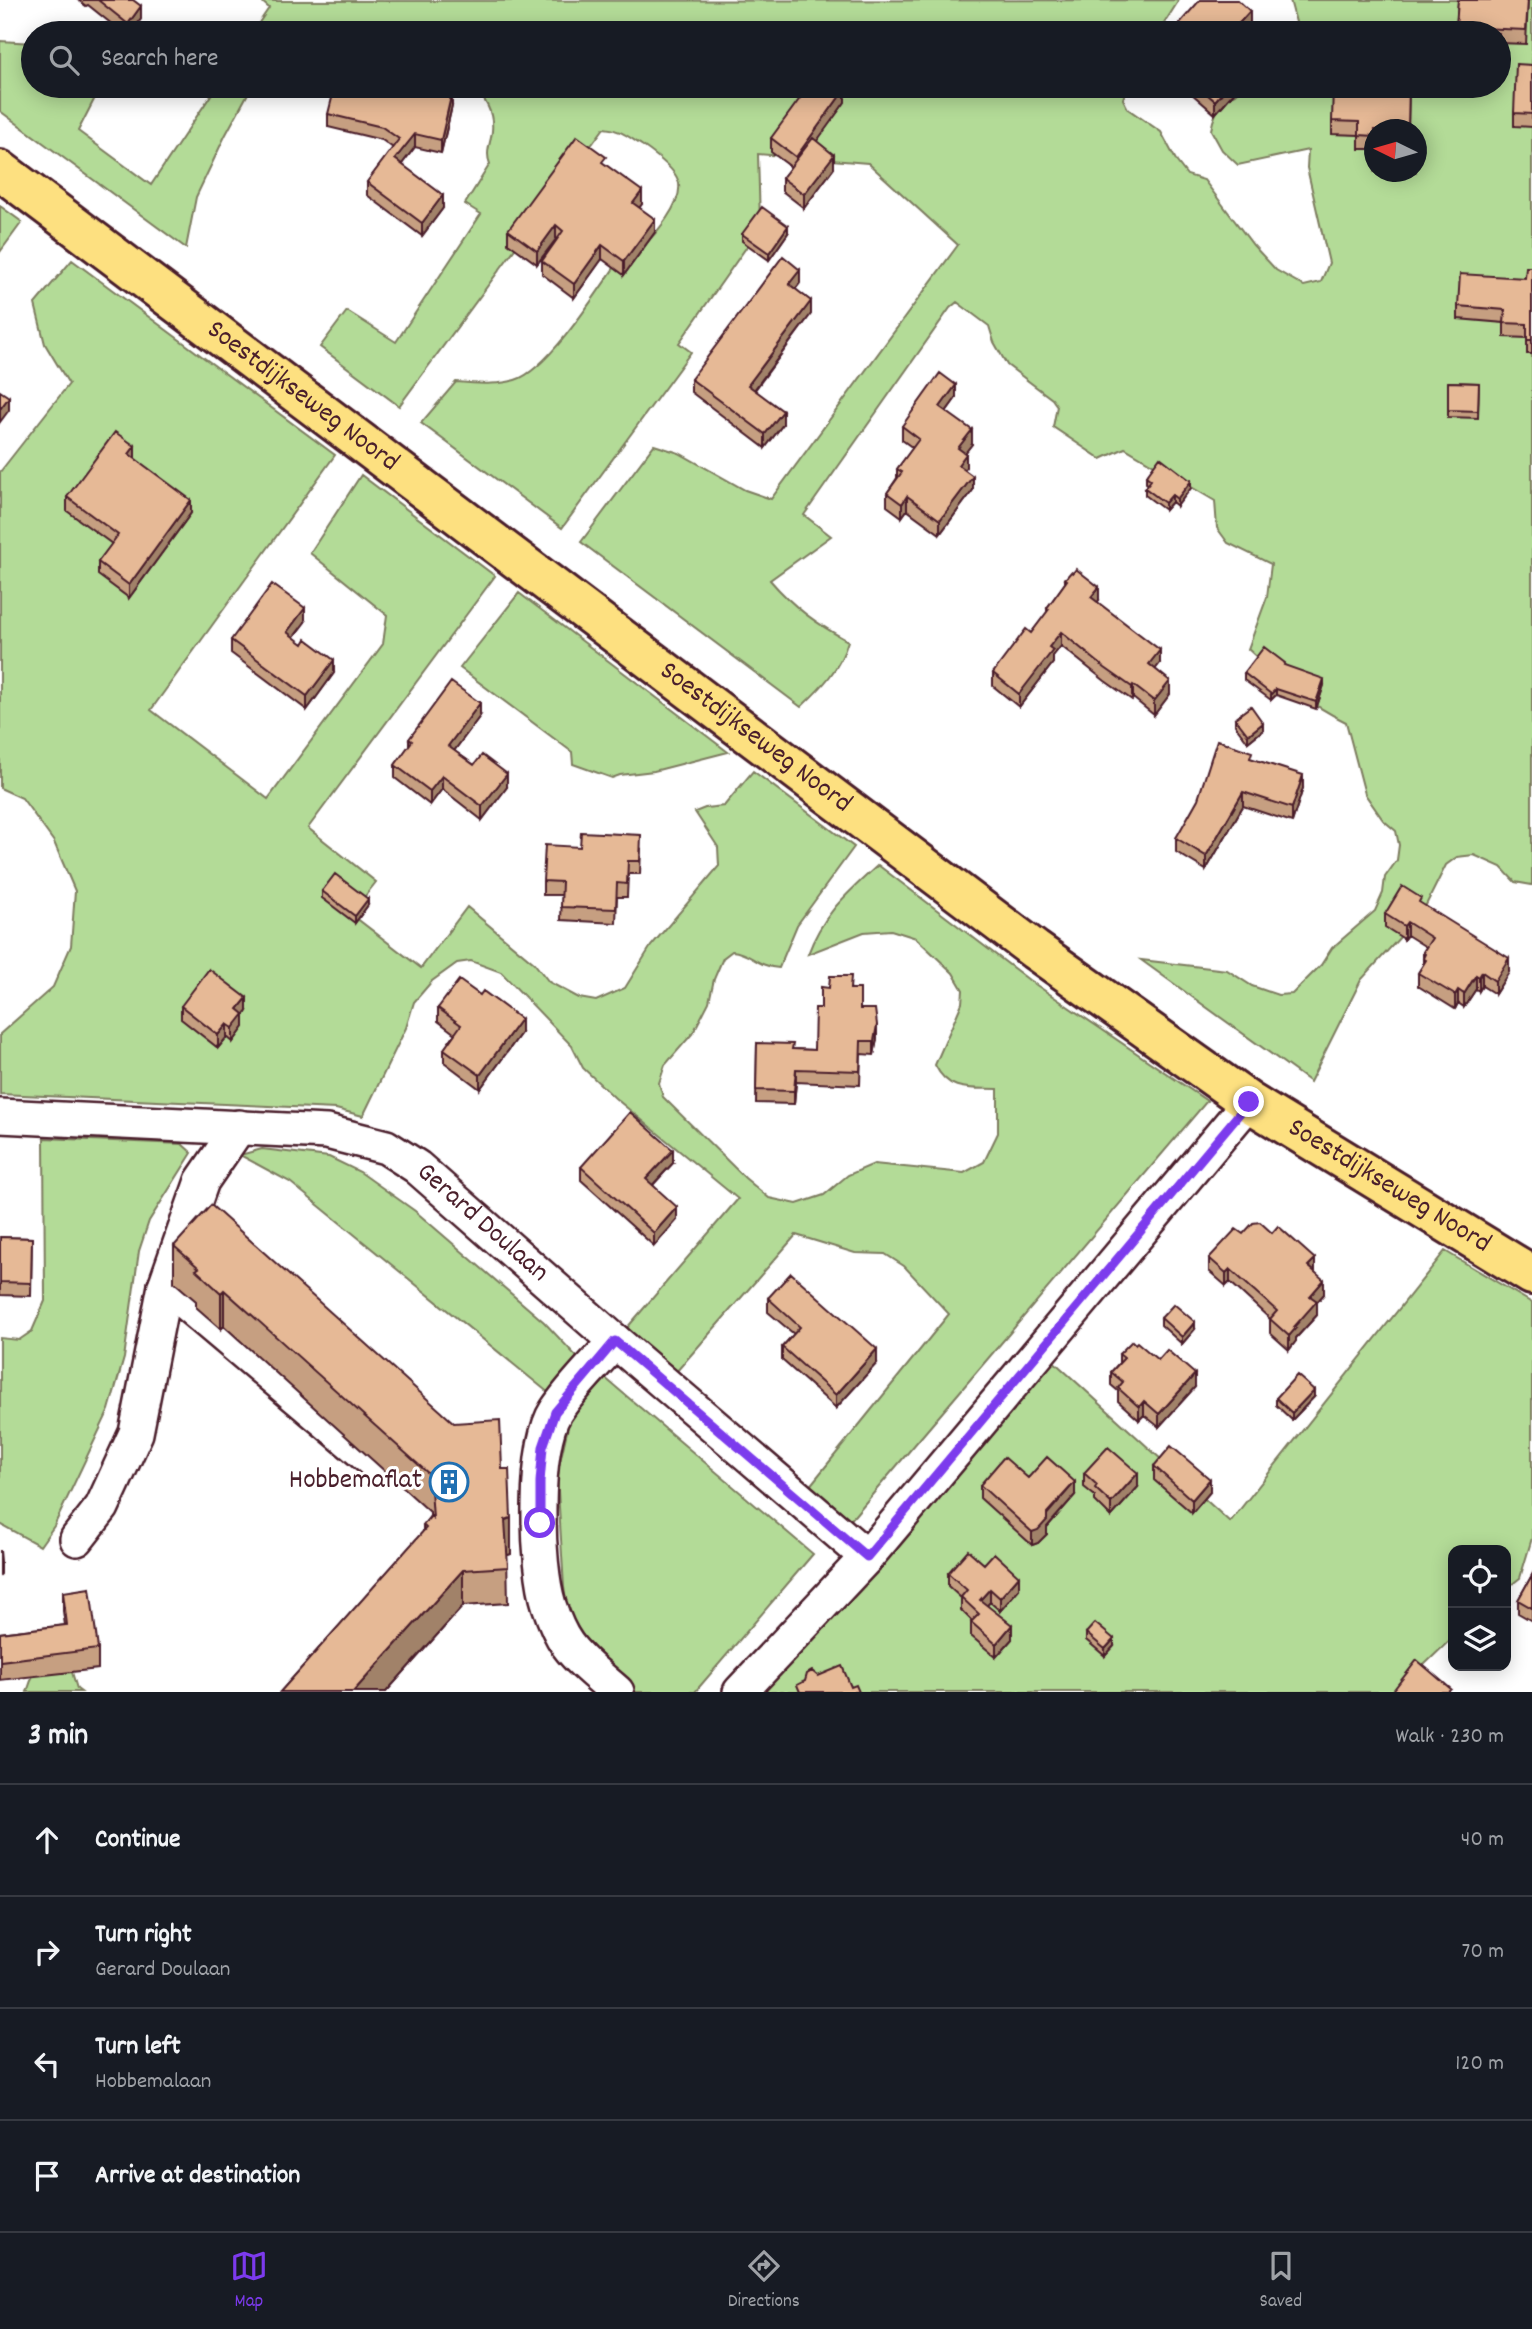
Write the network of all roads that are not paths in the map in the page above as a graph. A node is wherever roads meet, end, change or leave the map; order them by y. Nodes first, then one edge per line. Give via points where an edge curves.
1 (0, 170) edge
2 (1249, 1102) junction
3 (0, 1116) edge
4 (239, 1127) junction
5 (1532, 1275) edge
6 (165, 1286) junction
7 (615, 1341) junction
8 (380, 1468) edge
9 (77, 1539) dead end
10 (867, 1557) junction
11 (617, 1692) edge
12 (740, 1692) edge

1 - 2 main road, Soestdijkseweg Noord via 1035,950
2 - 5 main road, Soestdijkseweg Noord
2 - 10 street
3 - 4 street, Gerard Doulaan
4 - 6 street via 202,1181
4 - 7 street, Gerard Doulaan via 327,1132 386,1147 417,1167
6 - 8 street
6 - 9 street via 136,1433 102,1507
7 - 10 street, Gerard Doulaan
7 - 11 street via 555,1412 543,1447 540,1523 542,1567 553,1615 567,1643
10 - 12 street

